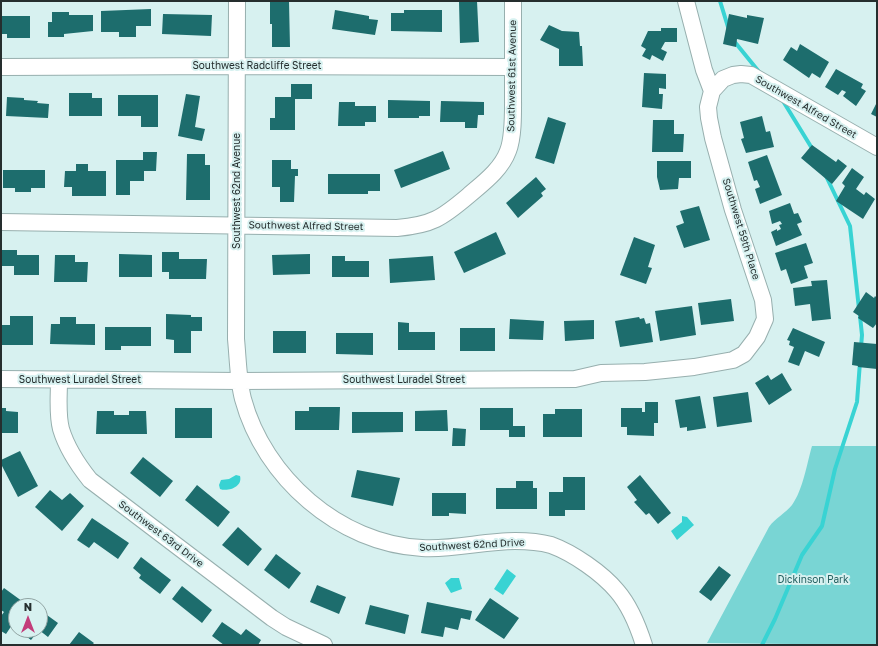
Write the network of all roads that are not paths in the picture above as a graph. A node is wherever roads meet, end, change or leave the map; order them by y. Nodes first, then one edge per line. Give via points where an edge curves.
1 (237, 1) edge
2 (513, 1) edge
3 (691, 6) edge
4 (237, 66) junction
5 (1, 67) edge
6 (513, 67) junction
7 (714, 88) junction
8 (877, 147) edge
9 (508, 150) joint
10 (1, 222) edge
11 (237, 225) junction
12 (763, 300) joint
13 (1, 379) edge
14 (59, 380) junction
15 (240, 381) junction
16 (324, 645) edge
17 (644, 645) edge

1 - 4 street, Southwest 62nd Avenue
2 - 6 street, Southwest 61st Avenue
3 - 7 street
4 - 5 street, Southwest Radcliffe Street
4 - 6 street, Southwest Radcliffe Street
4 - 11 street, Southwest 62nd Avenue
6 - 9 street, Southwest 61st Avenue via 512,123
7 - 8 street, Southwest Alfred Street via 723,79 734,75 751,75
7 - 12 street, Southwest 59th Place via 708,107 709,118 733,210
9 - 11 street, Southwest Alfred Street via 501,164 487,179 446,214 425,223 397,228
10 - 11 street, Southwest Alfred Street
11 - 15 street, Southwest 62nd Avenue via 236,339
12 - 15 street, Southwest Luradel Street via 765,319 757,337 744,354 733,360 694,367 601,374 574,379
13 - 14 street, Southwest Luradel Street
14 - 15 street, Southwest Luradel Street
14 - 16 street, Southwest 63rd Drive via 61,428 72,455 90,480 272,618
15 - 17 street, Southwest 62nd Drive via 248,415 275,466 293,487 328,516 366,536 408,547 435,548 514,541 551,546 595,570 618,592

